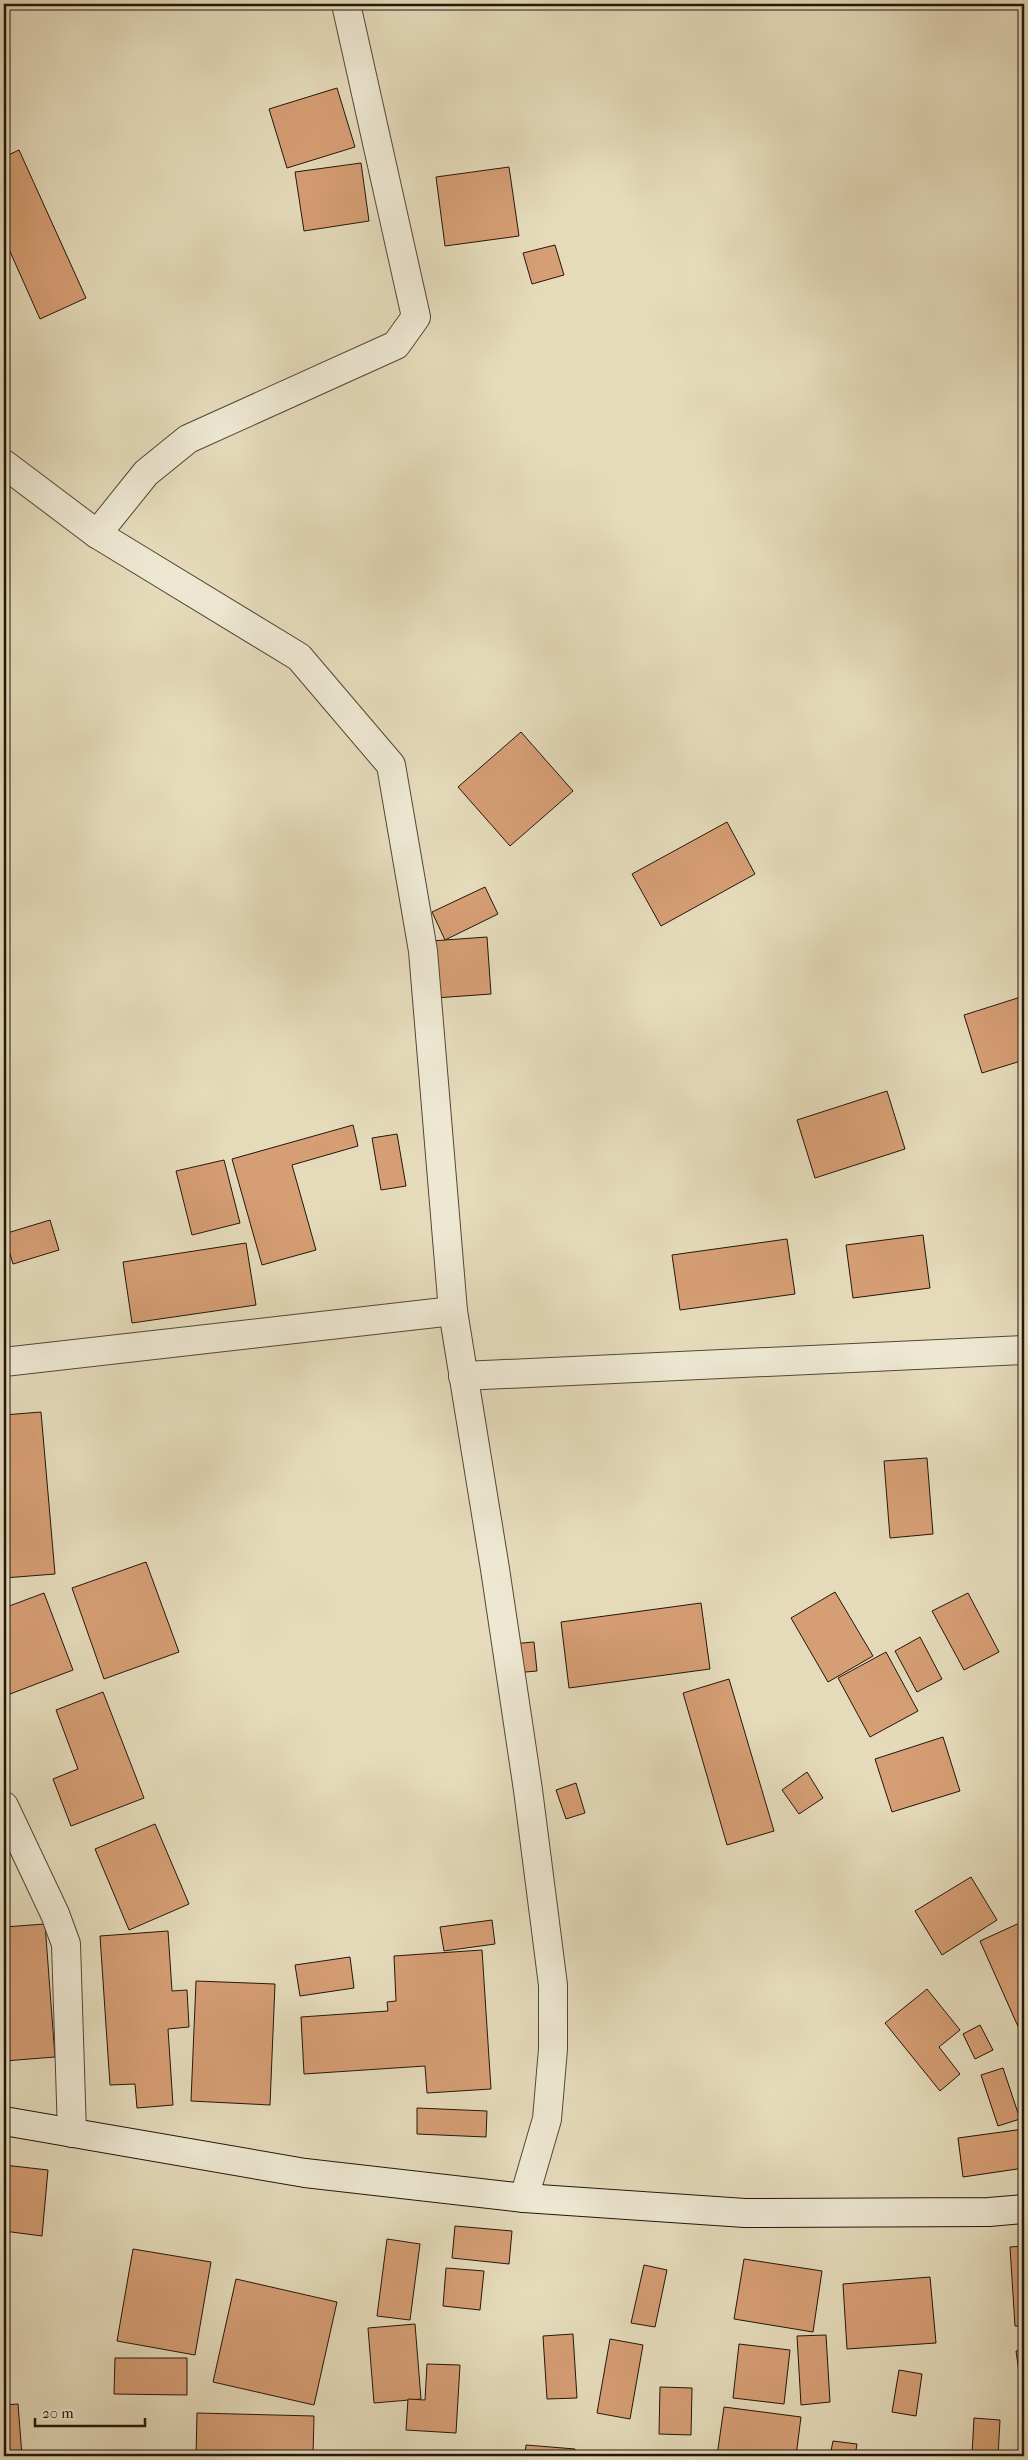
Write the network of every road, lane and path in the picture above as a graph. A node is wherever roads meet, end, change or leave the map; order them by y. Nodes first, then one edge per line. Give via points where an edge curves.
1 (346, 4) edge
2 (4, 464) edge
3 (97, 534) junction
4 (452, 1312) junction
5 (1024, 1350) edge
6 (4, 1362) edge
7 (463, 1376) junction
8 (4, 1806) edge
9 (4, 2121) edge
10 (72, 2133) junction
11 (524, 2198) junction
12 (1024, 2209) edge

1 - 3 street via 416,316 396,345 188,439 146,472
2 - 3 street
3 - 4 street via 299,657 391,765 423,951
4 - 6 street
4 - 7 street
5 - 7 street
7 - 11 street via 496,1570 553,1985 547,2119
8 - 10 street via 66,1944
9 - 10 street
10 - 11 street via 306,2173
11 - 12 street via 745,2213

